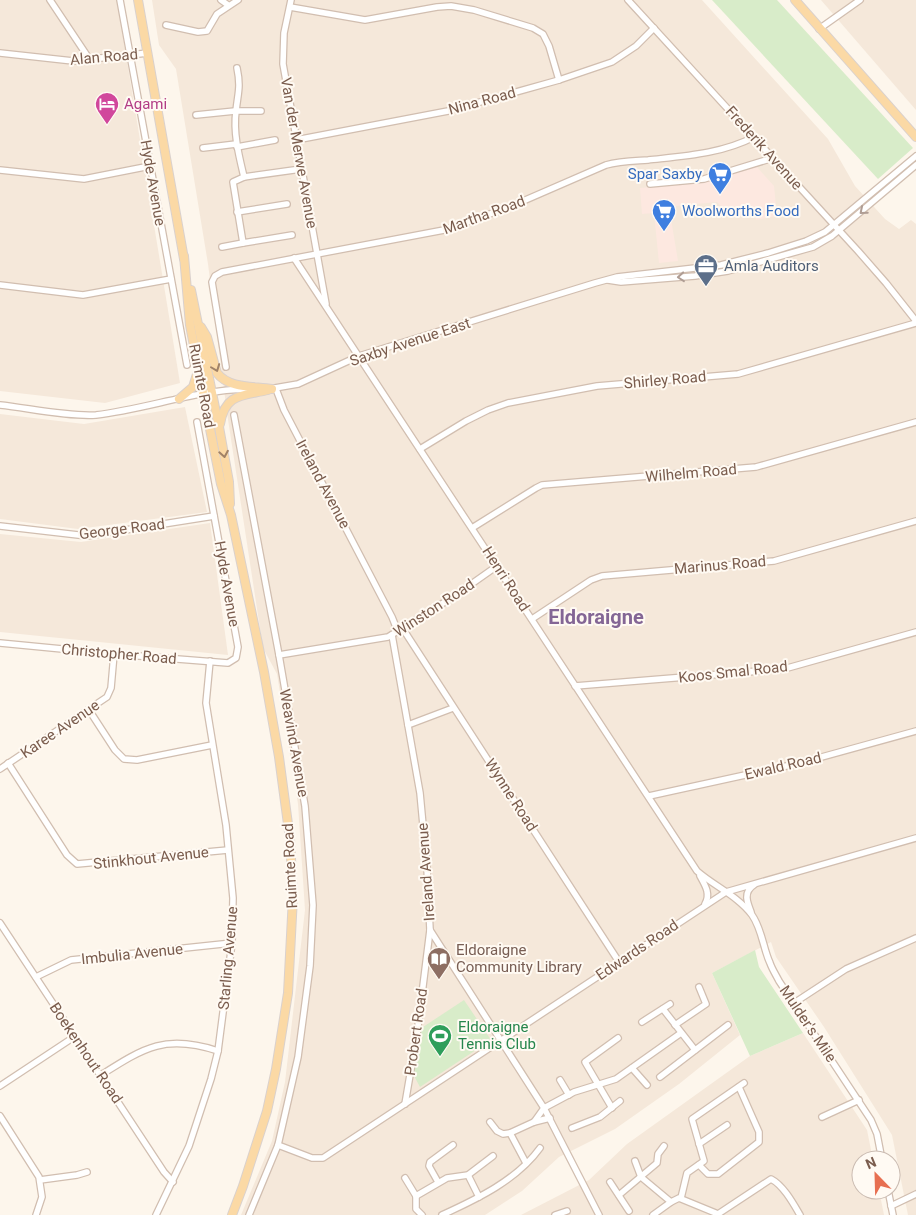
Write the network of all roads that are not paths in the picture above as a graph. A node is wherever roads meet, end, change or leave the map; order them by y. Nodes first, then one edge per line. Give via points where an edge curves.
1 (50, 0) edge
2 (120, 0) edge
3 (138, 0) edge
4 (221, 0) edge
5 (238, 0) edge
6 (291, 0) edge
7 (628, 0) edge
8 (795, 0) edge
9 (860, 0) edge
10 (228, 6) junction
11 (290, 7) junction
12 (166, 25) dead end
13 (654, 28) junction
14 (820, 29) junction
15 (0, 53) edge
16 (148, 53) junction
17 (130, 55) junction
18 (90, 60) junction
19 (237, 68) dead end
20 (559, 80) junction
21 (236, 111) junction
22 (261, 111) dead end
23 (196, 115) dead end
24 (754, 137) junction
25 (916, 137) edge
26 (275, 140) dead end
27 (296, 140) junction
28 (237, 145) junction
29 (203, 148) dead end
30 (916, 156) edge
31 (773, 158) junction
32 (916, 165) edge
33 (150, 166) junction
34 (301, 169) junction
35 (0, 170) edge
36 (244, 177) junction
37 (650, 184) dead end
38 (287, 204) dead end
39 (237, 212) junction
40 (834, 225) junction
41 (839, 230) junction
42 (292, 235) dead end
43 (242, 243) junction
44 (222, 246) dead end
45 (317, 254) junction
46 (184, 256) junction
47 (294, 258) junction
48 (171, 279) junction
49 (608, 280) junction
50 (0, 285) edge
51 (326, 306) junction
52 (916, 322) edge
53 (199, 323) junction
54 (359, 356) junction
55 (198, 362) junction
56 (187, 365) dead end
57 (226, 367) dead end
58 (274, 389) junction
59 (212, 392) junction
60 (203, 394) junction
61 (179, 399) junction
62 (0, 405) edge
63 (234, 415) dead end
64 (197, 422) dead end
65 (916, 422) edge
66 (219, 427) junction
67 (420, 449) junction
68 (231, 515) junction
69 (214, 516) junction
70 (916, 521) edge
71 (0, 526) edge
72 (472, 528) junction
73 (497, 566) junction
74 (532, 619) junction
75 (398, 632) junction
76 (916, 632) edge
77 (0, 643) edge
78 (114, 654) junction
79 (279, 656) junction
80 (236, 658) joint
81 (210, 661) junction
82 (575, 686) junction
83 (453, 708) junction
84 (89, 710) junction
85 (408, 725) junction
86 (916, 731) edge
87 (212, 745) junction
88 (8, 763) junction
89 (0, 769) edge
90 (649, 796) junction
91 (916, 838) edge
92 (228, 850) junction
93 (697, 871) junction
94 (758, 883) junction
95 (726, 892) junction
96 (704, 906) junction
97 (752, 915) junction
98 (0, 923) edge
99 (430, 930) junction
100 (916, 938) edge
101 (232, 943) junction
102 (619, 962) junction
103 (36, 977) junction
104 (699, 987) dead end
105 (794, 1003) junction
106 (670, 1004) dead end
107 (663, 1009) junction
108 (642, 1022) dead end
109 (674, 1025) junction
110 (728, 1025) dead end
111 (681, 1034) junction
112 (74, 1037) junction
113 (618, 1038) dead end
114 (502, 1041) junction
115 (695, 1050) junction
116 (218, 1051) junction
117 (632, 1068) junction
118 (101, 1075) junction
119 (660, 1077) dead end
120 (560, 1080) dead end
121 (647, 1085) dead end
122 (0, 1086) edge
123 (599, 1086) junction
124 (569, 1095) junction
125 (859, 1100) junction
126 (620, 1101) dead end
127 (406, 1104) junction
128 (544, 1108) junction
129 (612, 1108) junction
130 (0, 1116) edge
131 (822, 1117) dead end
132 (550, 1118) junction
133 (490, 1122) dead end
134 (534, 1122) junction
135 (727, 1125) dead end
136 (572, 1128) dead end
137 (510, 1133) junction
138 (699, 1144) junction
139 (278, 1145) junction
140 (453, 1145) dead end
141 (664, 1146) dead end
142 (540, 1148) dead end
143 (880, 1150) edge
144 (493, 1156) dead end
145 (635, 1161) dead end
146 (526, 1163) junction
147 (699, 1165) junction
148 (87, 1172) dead end
149 (468, 1175) junction
150 (641, 1177) junction
151 (405, 1178) dead end
152 (40, 1180) junction
153 (173, 1182) junction
154 (438, 1182) junction
155 (610, 1182) dead end
156 (916, 1194) edge
157 (619, 1195) junction
158 (416, 1196) junction
159 (479, 1197) junction
160 (681, 1198) junction
161 (890, 1200) edge
162 (671, 1202) junction
163 (891, 1206) junction
164 (567, 1211) dead end
165 (629, 1211) dead end
166 (728, 1212) edge
167 (708, 1213) edge
168 (36, 1215) edge
169 (156, 1215) edge
170 (233, 1215) edge
171 (249, 1215) edge
172 (422, 1215) edge
173 (442, 1215) edge
174 (555, 1215) edge
175 (599, 1215) edge
176 (653, 1215) edge
177 (800, 1215) edge
178 (893, 1215) edge

1 - 18 street
2 - 17 street, Hyde Avenue
3 - 16 main road, Ruimte Road
4 - 10 street
5 - 10 street
6 - 11 street, Van der Merwe Avenue
7 - 13 street, Frederik Avenue
8 - 14 main road
9 - 14 street
10 - 12 street via 204,32
11 - 20 street via 365,20 437,7 474,10 543,34
11 - 27 street, Van der Merwe Avenue via 282,56
13 - 20 street, Nina Road via 636,46 612,62
13 - 24 street, Frederik Avenue
14 - 25 main road
15 - 18 street, Alan Road via 65,61
16 - 17 street, Alan Road
16 - 46 main road, Ruimte Road
17 - 18 street, Alan Road
17 - 33 street, Hyde Avenue
19 - 21 street via 240,90
20 - 27 street, Nina Road via 448,111
21 - 22 street
21 - 23 street
21 - 28 street
24 - 31 street, Frederik Avenue
24 - 45 street, Martha Road via 698,155 612,164 462,225
26 - 28 street
27 - 34 street, Van der Merwe Avenue
28 - 29 street
28 - 36 street
30 - 40 street, Saxby Avenue East
31 - 37 street via 704,179
31 - 40 street, Frederik Avenue
32 -> 41 street, Saxby Avenue East
33 - 35 street via 84,178
33 - 48 street, Hyde Avenue
34 - 36 street
34 - 45 street, Van der Merwe Avenue
36 - 39 street via 233,182
38 - 39 street
39 - 43 street
40 - 41 street, Frederik Avenue
40 - 49 street, Saxby Avenue East via 806,241 742,260
41 -> 49 street, Saxby Avenue East via 813,247 728,271 695,276
41 - 52 street, Frederik Avenue
42 - 43 street
43 - 44 street
45 - 47 street, Martha Road
45 - 51 street, Van der Merwe Avenue
46 - 53 main road, Ruimte Road
46 - 55 main road, Ruimte Road via 190,324
47 - 51 street, Henri Road
47 - 57 street, Martha Road via 215,276 212,282
48 - 50 street via 83,295
48 - 56 street, Hyde Avenue
49 - 54 street, Saxby Avenue East
51 - 54 street, Henri Road
52 - 67 street, Shirley Road via 738,374 597,386 508,403 466,421
53 -> 58 main road via 221,378 232,384
53 - 59 main road, Ruimte Road
54 - 58 street, Saxby Avenue East via 310,380
54 - 67 street, Henri Road
55 - 60 main road, Ruimte Road
55 - 61 main road via 198,375 193,387
58 - 59 street, Saxby Avenue East
58 - 66 main road via 231,400 224,409
58 - 75 street, Ireland Avenue
59 - 60 street, Saxby Avenue East
59 - 66 main road, Ruimte Road
60 - 61 street, Saxby Avenue East
60 - 68 main road, Ruimte Road via 221,484
61 - 62 street, Saxby Avenue East via 93,415
63 - 79 street, Weavind Avenue
64 - 69 street, Hyde Avenue
65 - 72 street, Wilhelm Road via 756,467 542,486
66 -> 68 main road, Ruimte Road
67 - 72 street, Henri Road
68 - 170 main road, Ruimte Road via 279,757 290,839 293,897 288,993 276,1069 267,1111
69 - 71 street, George Road via 87,536
69 - 80 street, Hyde Avenue via 238,647
70 - 74 street, Marinus Road via 774,560 602,576 590,580
72 - 73 street, Henri Road
73 - 74 street, Henri Road
73 - 75 street, Winston Road
74 - 82 street, Henri Road
75 - 79 street, Winston Road via 380,639
75 - 83 street, Wynne Road
75 - 85 street, Ireland Avenue
76 - 82 street, Koos Smal Road via 784,669
77 - 78 street, Christopher Road
78 - 81 street, Christopher Road
78 - 84 street, Karee Avenue via 110,694
79 - 139 street, Weavind Avenue via 305,806 312,905 306,1004 298,1058
80 - 81 street, Christopher Road via 228,663
81 - 87 street, Starling Avenue via 206,703
82 - 90 street, Henri Road
83 - 85 street
83 - 102 street, Wynne Road
84 - 87 street via 124,759 137,760
84 - 88 street, Karee Avenue
85 - 99 street, Ireland Avenue via 420,793
86 - 90 street, Ewald Road via 800,764
87 - 92 street, Starling Avenue via 223,799
88 - 89 street, Karee Avenue
88 - 92 street, Stinkhout Avenue via 67,855 77,864
90 - 93 street, Henri Road
91 - 94 street, Edwards Road
92 - 101 street, Starling Avenue via 233,898
93 - 95 street, Henri Road
93 - 96 street via 708,892
94 - 95 street, Edwards Road
94 - 97 street via 749,888 747,896
95 - 96 street, Edwards Road
95 - 97 street, Mulder's Mile
96 - 102 street, Edwards Road
97 - 105 street, Mulder's Mile via 770,964
98 - 103 street, Boekenhout Road
99 - 114 street, Ireland Avenue
99 - 127 street, Probert Road
100 - 105 street via 846,969
101 - 103 street, Imbulia Avenue via 71,960
101 - 116 street, Starling Avenue
102 - 114 street, Edwards Road
103 - 112 street, Boekenhout Road
104 - 109 street via 706,1004
105 - 125 street, Mulder's Mile
106 - 107 street
107 - 108 street
107 - 109 street
109 - 111 street
110 - 115 street
111 - 115 street
111 - 117 street
112 - 118 street, Boekenhout Road
112 - 122 street
113 - 123 street via 584,1062
114 - 127 street, Edwards Road
114 - 128 street, Ireland Avenue
115 - 119 street
116 - 118 street via 186,1043 156,1046 138,1052
116 - 153 street, Starling Avenue via 203,1108
117 - 121 street
117 - 123 street via 616,1080
118 - 153 street, Boekenhout Road
120 - 124 street
123 - 124 street
123 - 129 street
124 - 128 street
125 - 131 street
125 - 143 street, Mulder's Mile via 877,1134
126 - 129 street
127 - 139 street, Edwards Road via 323,1158 312,1158
128 - 132 street, Ireland Avenue
128 - 134 street
129 - 136 street via 600,1117
130 - 152 street
132 - 134 street
132 - 175 street, Ireland Avenue
133 - 137 street via 500,1133
134 - 137 street
135 - 138 street
137 - 146 street
138 - 147 street via 704,1161
138 - 147 street via 693,1119 742,1085 759,1132 759,1142 718,1174 708,1174
139 - 171 street, Weavind Avenue
140 - 154 street via 430,1162
141 - 150 street via 657,1163
142 - 146 street
144 - 149 street
145 - 150 street
146 - 159 street
147 - 160 street via 687,1173
148 - 152 street
149 - 154 street
149 - 159 street
150 - 157 street
150 - 162 street
151 - 158 street
152 - 168 street via 42,1197
153 - 169 street, Starling Avenue
154 - 158 street
155 - 157 street
156 - 163 street
157 - 165 street
158 - 172 street via 416,1209
159 - 173 street
160 - 162 street
160 - 167 street
161 - 163 street
162 - 176 street
163 - 178 street
164 - 174 street
166 - 167 street
166 - 177 street via 771,1179 792,1201

